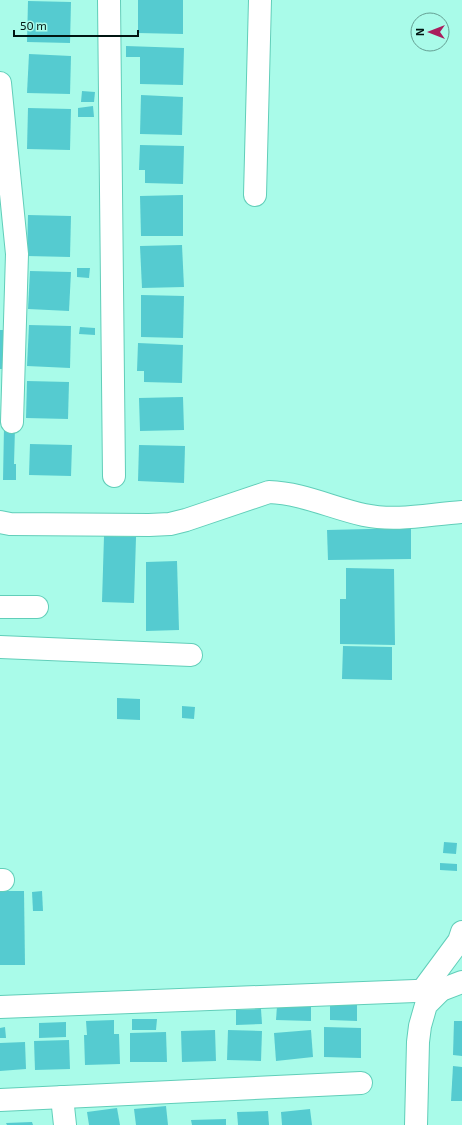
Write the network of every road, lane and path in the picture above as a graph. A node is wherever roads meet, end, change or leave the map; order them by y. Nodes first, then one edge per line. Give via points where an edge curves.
1 (109, 0) edge
2 (260, 0) edge
3 (0, 83) edge
4 (255, 195) dead end
5 (8, 254) edge
6 (12, 422) dead end
7 (114, 476) dead end
8 (462, 512) edge
9 (0, 522) edge
10 (0, 607) edge
11 (37, 607) dead end
12 (0, 647) edge
13 (191, 655) dead end
14 (462, 932) edge
15 (462, 982) edge
16 (432, 990) junction
17 (0, 1007) edge
18 (361, 1083) dead end
19 (62, 1097) junction
20 (0, 1100) edge
21 (65, 1125) edge
22 (416, 1125) edge

1 - 7 street
2 - 4 street
3 - 5 street
5 - 6 street
8 - 9 street via 400,518 365,515 308,498 269,492 170,524 74,526
10 - 11 street
12 - 13 street
14 - 16 street
15 - 16 street
16 - 17 street
16 - 22 street via 420,1026 418,1042
18 - 19 street
19 - 20 street
19 - 21 street

